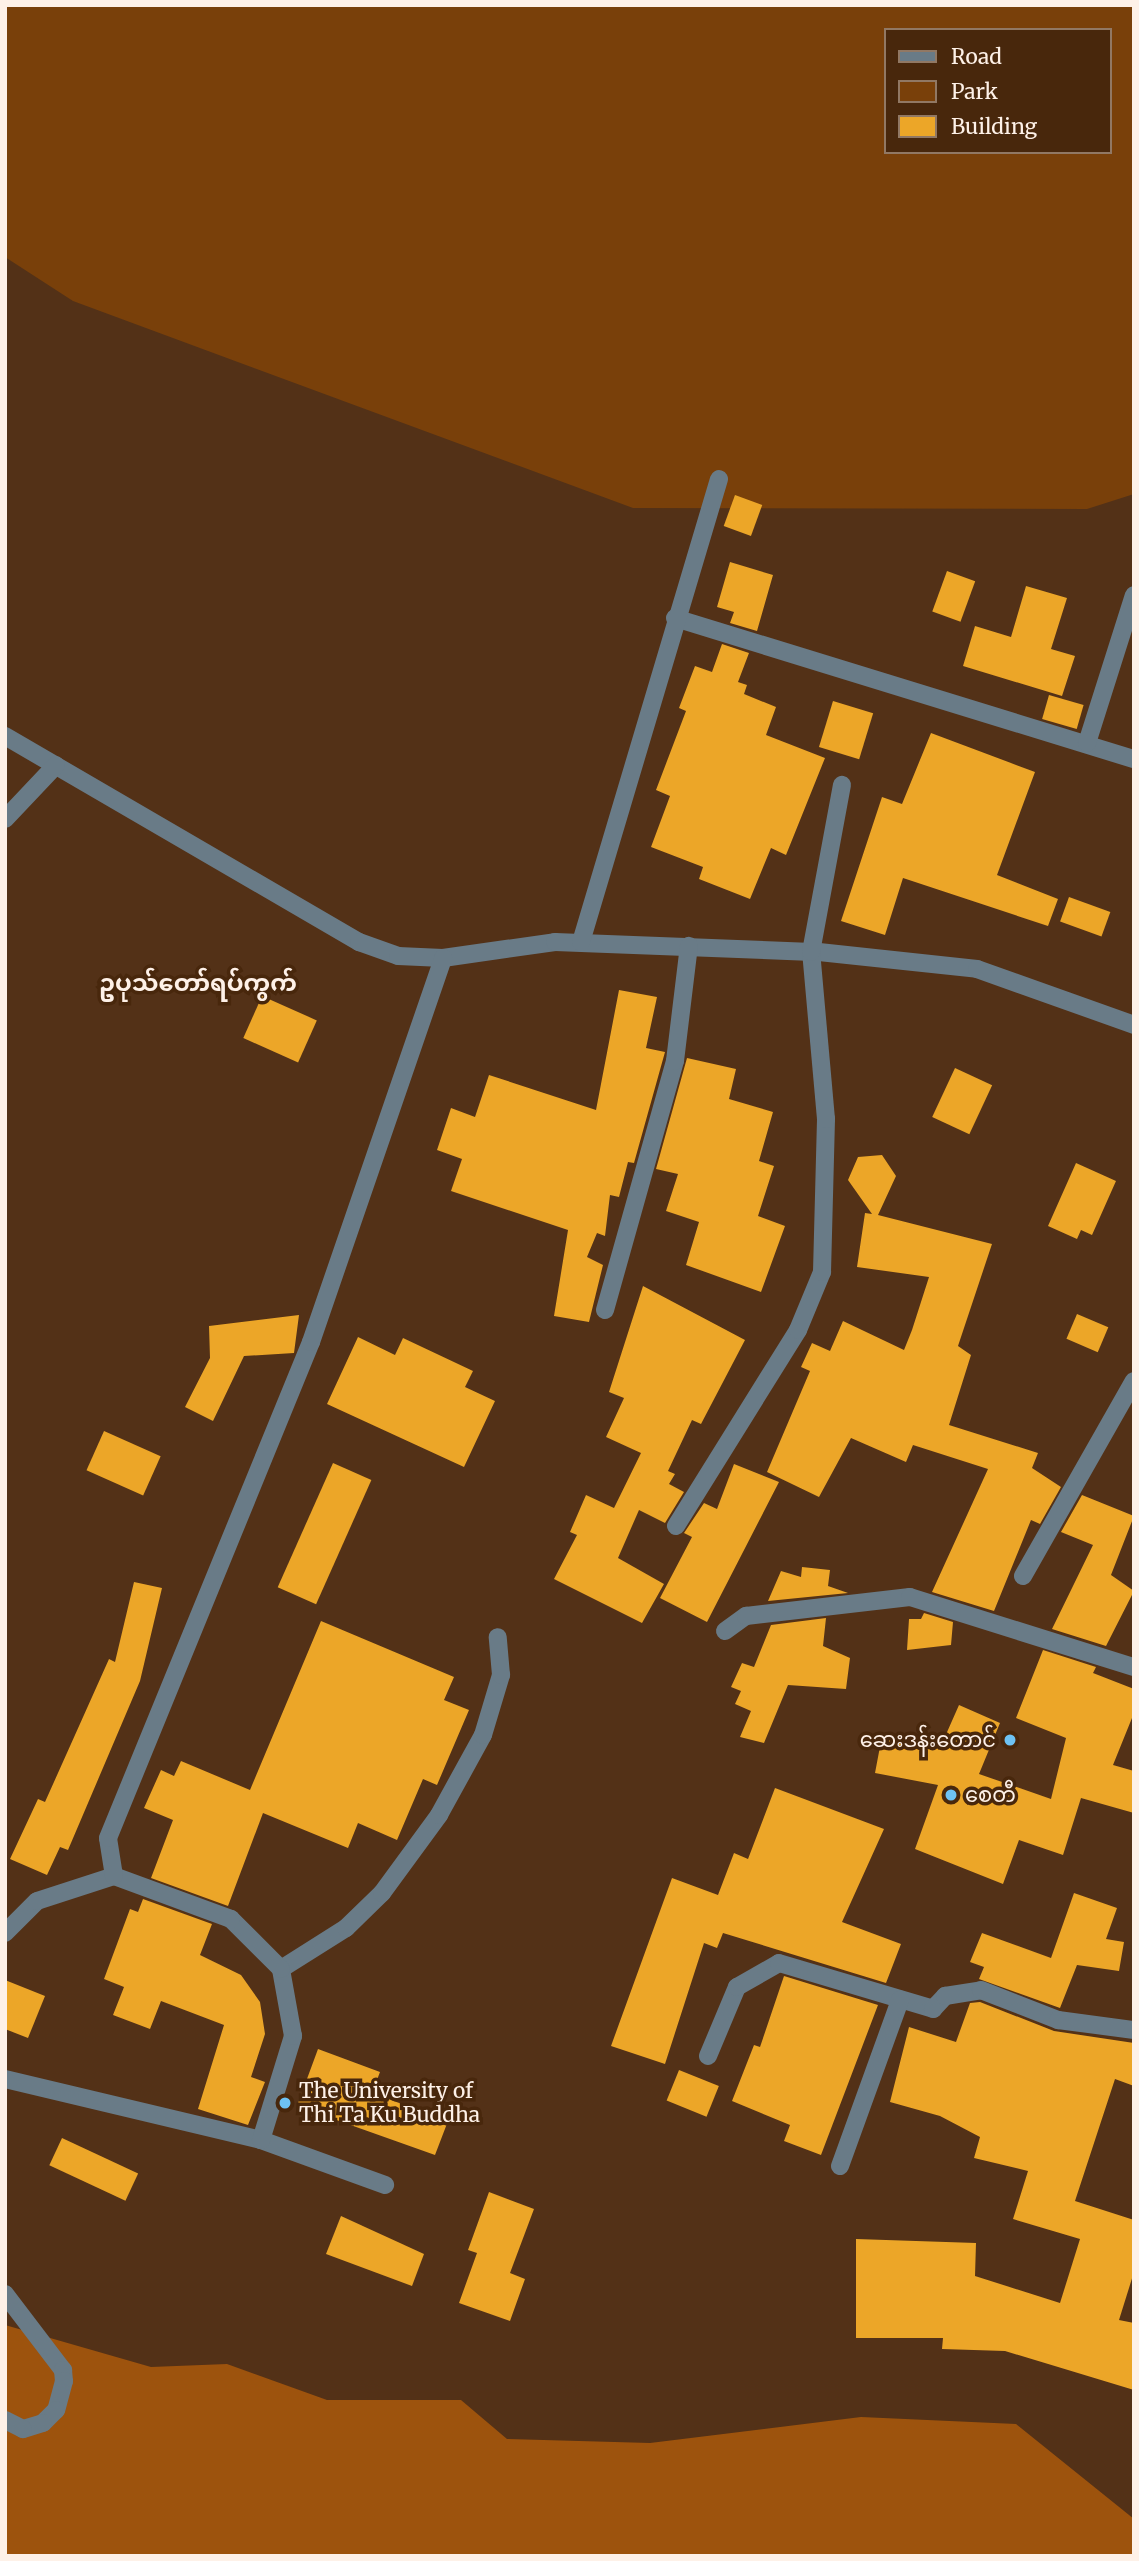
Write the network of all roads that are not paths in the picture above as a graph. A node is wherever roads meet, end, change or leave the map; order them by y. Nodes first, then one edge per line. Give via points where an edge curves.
1 (719, 479) dead end
2 (1134, 595) edge
3 (675, 618) junction
4 (5, 736) edge
5 (1087, 743) junction
6 (1134, 759) edge
7 (56, 765) junction
8 (842, 785) dead end
9 (5, 819) edge
10 (581, 942) junction
11 (689, 946) junction
12 (811, 951) junction
13 (443, 958) junction
14 (1134, 1025) edge
15 (605, 1310) dead end
16 (1134, 1381) edge
17 (676, 1526) dead end
18 (1023, 1576) dead end
19 (725, 1631) dead end
20 (498, 1637) dead end
21 (1134, 1667) edge
22 (114, 1876) junction
23 (5, 1933) edge
24 (281, 1969) junction
25 (900, 2000) junction
26 (1134, 2030) edge
27 (708, 2056) dead end
28 (5, 2079) edge
29 (261, 2140) junction
30 (840, 2166) dead end
31 (385, 2185) dead end
32 (5, 2294) edge
33 (5, 2420) edge

1 - 3 street
2 - 5 street
3 - 5 street
3 - 10 street
4 - 7 street
5 - 6 street
7 - 9 street
7 - 13 street via 359,942 398,956
8 - 12 street
10 - 11 street
10 - 13 street
11 - 12 street
11 - 15 street via 675,1061
12 - 14 street via 977,970
12 - 17 street via 826,1119 822,1272 798,1330
13 - 22 street via 311,1342 120,1798 108,1838
16 - 18 street
19 - 21 street via 746,1616 910,1597
20 - 24 street via 501,1675 487,1724 439,1815 382,1893 346,1927
22 - 23 street via 37,1901
22 - 24 street via 231,1919
24 - 29 street via 293,2036
25 - 26 street via 933,2009 945,1996 981,1990 1058,2020
25 - 27 street via 779,1963 737,1987
25 - 30 street
28 - 29 street
29 - 31 street
32 - 33 street via 63,2370 56,2410 43,2423 23,2429

